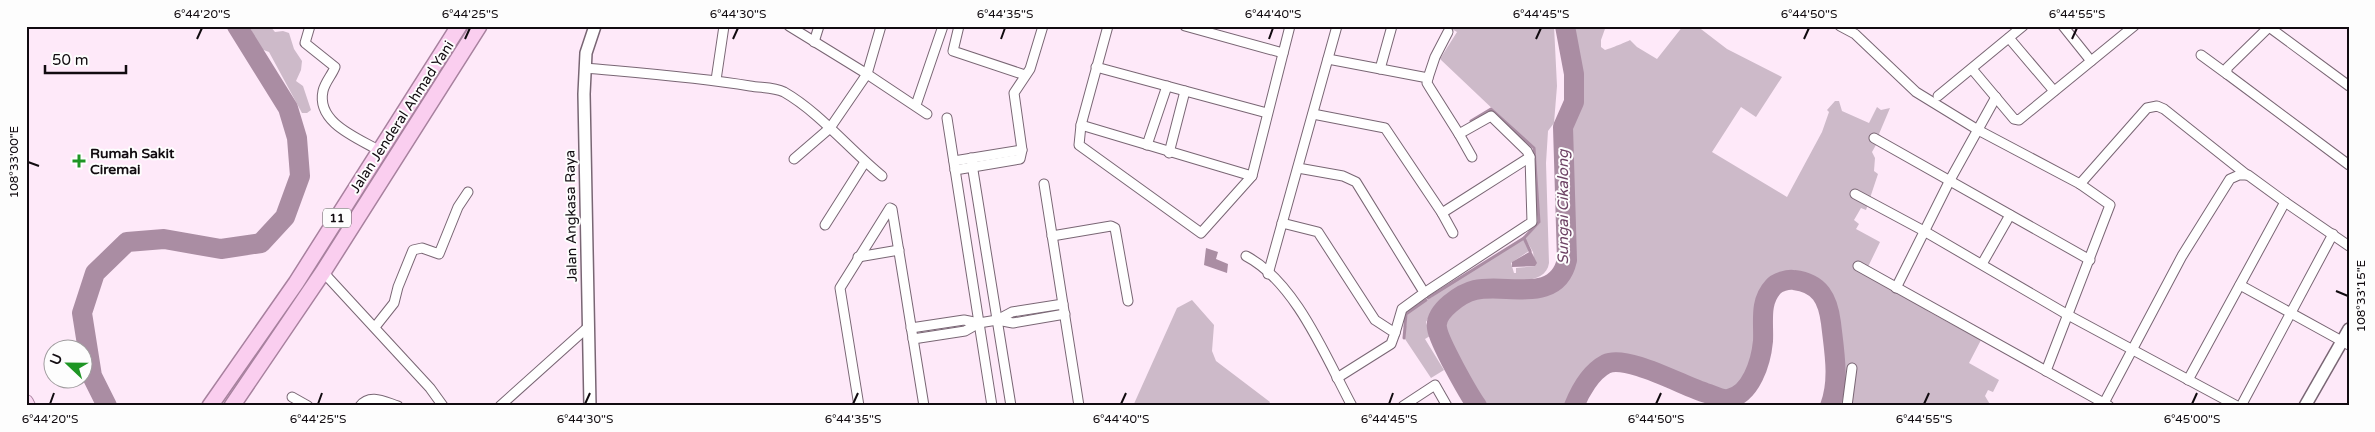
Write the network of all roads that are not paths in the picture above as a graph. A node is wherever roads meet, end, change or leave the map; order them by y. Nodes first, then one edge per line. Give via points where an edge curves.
1 (310, 26) edge
2 (459, 26) edge
3 (488, 26) edge
4 (595, 26) edge
5 (724, 26) edge
6 (789, 26) edge
7 (818, 26) edge
8 (881, 26) edge
9 (943, 26) edge
10 (959, 26) edge
11 (1043, 26) edge
12 (1108, 26) edge
13 (1184, 26) edge
14 (1290, 26) edge
15 (1337, 26) edge
16 (1392, 26) edge
17 (1840, 26) edge
18 (2023, 26) edge
19 (2063, 26) edge
20 (2134, 26) edge
21 (2269, 27) edge
22 (475, 32) edge
23 (1448, 32) dead end
24 (2009, 38) junction
25 (814, 42) junction
26 (1283, 54) junction
27 (2201, 55) dead end
28 (1328, 59) junction
29 (2091, 61) junction
30 (1096, 67) junction
31 (584, 68) junction
32 (1380, 69) junction
33 (1972, 69) junction
34 (867, 74) junction
35 (2227, 74) junction
36 (1025, 75) junction
37 (1428, 78) junction
38 (716, 80) junction
39 (1167, 86) junction
40 (2349, 86) edge
41 (1185, 91) junction
42 (2054, 91) junction
43 (1938, 96) dead end
44 (1996, 97) junction
45 (916, 105) junction
46 (1267, 113) junction
47 (927, 114) dead end
48 (1313, 114) junction
49 (947, 118) dead end
50 (1081, 125) junction
51 (830, 128) junction
52 (1978, 130) junction
53 (1459, 134) junction
54 (1874, 138) dead end
55 (1147, 145) junction
56 (380, 151) junction
57 (1169, 153) junction
58 (1472, 157) dead end
59 (1530, 157) junction
60 (794, 159) dead end
61 (865, 162) junction
62 (972, 163) junction
63 (954, 165) junction
64 (2349, 165) edge
65 (1298, 168) junction
66 (2248, 175) junction
67 (882, 176) dead end
68 (1252, 176) junction
69 (1950, 180) junction
70 (1044, 184) dead end
71 (2080, 184) junction
72 (468, 192) dead end
73 (1854, 194) dead end
74 (2285, 202) junction
75 (1442, 213) junction
76 (2010, 215) junction
77 (1282, 223) junction
78 (825, 225) dead end
79 (1924, 231) junction
80 (1453, 233) dead end
81 (2333, 234) junction
82 (1052, 236) junction
83 (2349, 246) edge
84 (899, 250) junction
85 (1246, 256) dead end
86 (858, 257) junction
87 (2090, 260) junction
88 (1982, 264) junction
89 (1858, 266) dead end
90 (323, 272) junction
91 (1268, 274) junction
92 (2240, 285) junction
93 (1896, 288) junction
94 (1424, 293) junction
95 (1128, 300) dead end
96 (1063, 304) junction
97 (2291, 313) junction
98 (1064, 314) junction
99 (2068, 315) junction
100 (997, 320) junction
101 (979, 323) junction
102 (375, 327) junction
103 (588, 327) junction
104 (911, 328) junction
105 (2349, 329) edge
106 (1395, 333) junction
107 (913, 339) junction
108 (2345, 344) edge
109 (2132, 348) junction
110 (1852, 368) dead end
111 (2046, 371) junction
112 (1337, 378) junction
113 (2188, 380) junction
114 (292, 397) dead end
115 (26, 402) edge
116 (2106, 404) edge
117 (28, 406) edge
118 (210, 406) edge
119 (232, 406) edge
120 (308, 406) edge
121 (360, 406) edge
122 (398, 406) edge
123 (443, 406) edge
124 (500, 406) edge
125 (590, 406) edge
126 (860, 406) edge
127 (924, 406) edge
128 (992, 406) edge
129 (1011, 406) edge
130 (1079, 406) edge
131 (1352, 406) edge
132 (1403, 406) edge
133 (1447, 406) edge
134 (1847, 406) edge
135 (2237, 406) edge
136 (2241, 406) edge
137 (2305, 406) edge

1 - 56 street via 305,43 335,65 323,89 322,101 328,118
2 - 56 highway, Jalan Jenderal Ahmad Yani / 11
3 - 22 highway
4 - 31 street, Jalan Angkasa Raya
5 - 38 street
6 - 25 street
7 - 25 street
8 - 34 street
9 - 45 street
10 - 36 street via 953,51
11 - 36 street
12 - 30 street
13 - 26 street
14 - 26 street
15 - 28 street
16 - 32 street
17 - 52 street via 1854,34 1916,92
18 - 24 street
19 - 29 street
20 - 29 street
21 - 35 street via 2227,68
21 - 40 street
22 - 90 highway, Jalan Jenderal Ahmad Yani / 11
23 - 37 street via 1434,57
24 - 33 street
24 - 42 street
25 - 34 street
26 - 46 street
27 - 35 street
28 - 32 street
28 - 48 street
29 - 42 street
30 - 39 street
30 - 50 street
31 - 38 street
31 - 103 street, Jalan Angkasa Raya
32 - 37 street
33 - 43 street
33 - 44 street
34 - 45 street
34 - 51 street
35 - 64 street
36 - 62 street via 1014,93 1022,150 1018,160
37 - 53 street via 1427,84
38 - 51 street via 784,92
39 - 41 street
39 - 55 street
41 - 46 street
41 - 57 street
42 - 44 street via 2017,120
44 - 52 street
45 - 47 street
46 - 68 street
48 - 65 street
48 - 75 street via 1385,128
49 - 63 street
50 - 55 street
50 - 68 street via 1079,145 1198,233 1204,231
51 - 60 street
51 - 61 street
52 - 69 street
52 - 71 street
53 - 58 street
53 - 59 street via 1491,116
54 - 69 street
55 - 57 street
56 - 118 highway, Jalan Jenderal Ahmad Yani / 11 via 296,282
57 - 68 street
59 - 75 street
59 - 94 street via 1532,222
61 - 67 street
61 - 78 street
62 - 63 street
62 - 100 street
63 - 101 street
65 - 77 street
65 - 94 street via 1342,176 1356,182
66 - 71 street via 2164,109 2151,106
66 - 74 street
66 - 109 street via 2230,179 2182,256
69 - 76 street
69 - 79 street
70 - 82 street
71 - 87 street via 2110,204
72 - 102 street via 458,207 439,254 422,248 413,250 394,303
73 - 79 street
74 - 81 street
74 - 92 street
75 - 80 street
76 - 87 street
76 - 88 street
77 - 91 street
77 - 106 street via 1318,232 1375,320
79 - 88 street
79 - 93 street
81 - 83 street
81 - 97 street
82 - 95 street via 1115,228
82 - 96 street
84 - 86 street
84 - 86 street via 890,208
84 - 104 street
85 - 91 street
86 - 126 street via 840,291
87 - 99 street
88 - 99 street
89 - 93 street
90 - 102 street
90 - 119 highway, Jalan Jenderal Ahmad Yani / 11
91 - 112 street via 1285,290 1303,316
92 - 97 street
92 - 113 street
93 - 111 street
94 - 106 street via 1402,309
96 - 98 street
96 - 100 street via 1012,312
97 - 108 street
97 - 136 street
98 - 100 street via 1012,323
98 - 130 street
99 - 109 street
99 - 111 street
100 - 101 street
100 - 129 street
101 - 104 street via 964,320
101 - 107 street via 966,331
101 - 128 street
102 - 123 street
103 - 124 street
103 - 125 street, Jalan Angkasa Raya
104 - 107 street
105 - 108 street
106 - 112 street via 1391,344
107 - 127 street
108 - 137 street
109 - 113 street
109 - 116 street
110 - 134 street
111 - 116 street
112 - 131 street
113 - 135 street
114 - 120 street
115 - 117 main road
121 - 122 street via 371,398
132 - 133 street via 1435,385

